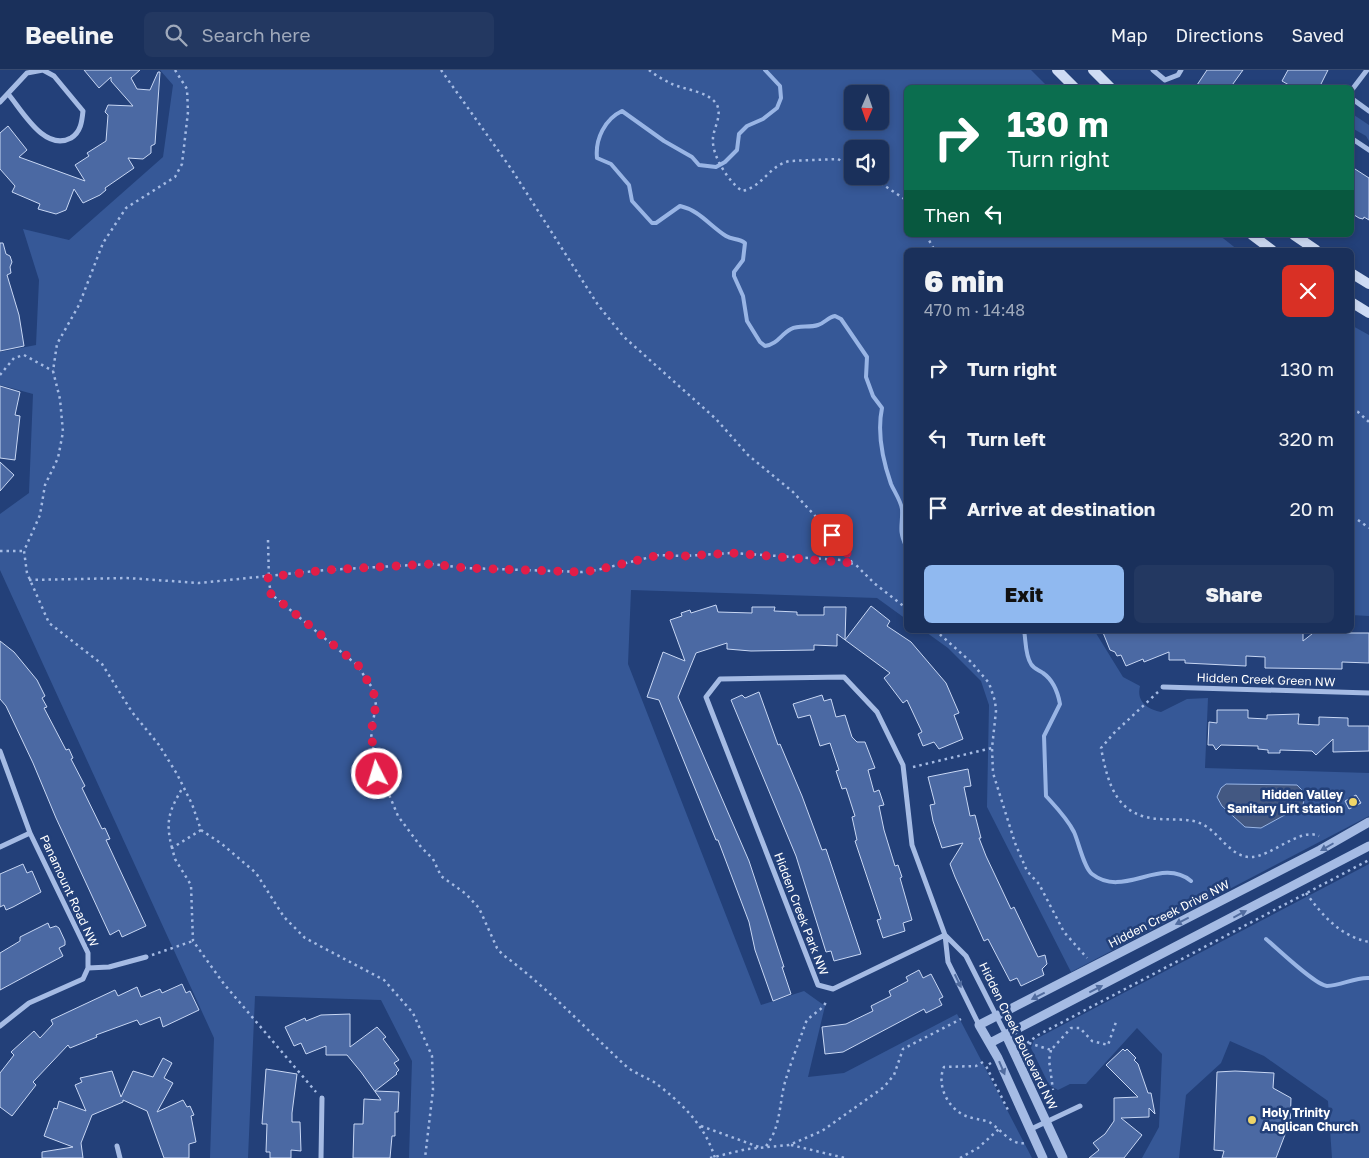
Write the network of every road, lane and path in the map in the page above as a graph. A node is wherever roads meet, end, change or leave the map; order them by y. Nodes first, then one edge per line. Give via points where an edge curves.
1 (175, 70) edge
2 (442, 70) edge
3 (649, 70) edge
4 (1057, 70) edge
5 (1093, 70) edge
6 (1153, 70) edge
7 (1181, 70) edge
8 (1367, 70) edge
9 (1072, 85) edge
10 (1108, 85) edge
11 (1354, 87) edge
12 (9, 95) junction
13 (1354, 100) edge
14 (0, 102) edge
15 (1369, 111) edge
16 (1354, 140) edge
17 (1369, 150) edge
18 (844, 162) edge
19 (884, 185) edge
20 (904, 199) edge
21 (927, 237) edge
22 (1255, 237) edge
23 (1297, 237) edge
24 (933, 248) edge
25 (1269, 248) edge
26 (1313, 248) edge
27 (1354, 275) edge
28 (1369, 284) edge
29 (1354, 304) edge
30 (1369, 313) edge
31 (53, 371) junction
32 (0, 375) edge
33 (1354, 411) edge
34 (1369, 422) edge
35 (1358, 520) dead end
36 (1369, 528) edge
37 (268, 540) dead end
38 (0, 551) edge
39 (24, 551) junction
40 (852, 563) junction
41 (268, 577) junction
42 (30, 580) junction
43 (904, 606) edge
44 (938, 633) edge
45 (1163, 687) joint
46 (1369, 693) edge
47 (992, 748) junction
48 (0, 750) edge
49 (913, 767) dead end
50 (183, 786) junction
51 (1369, 823) edge
52 (201, 830) junction
53 (30, 832) junction
54 (1319, 836) dead end
55 (1369, 846) edge
56 (0, 847) edge
57 (172, 848) junction
58 (1369, 860) edge
59 (1306, 894) junction
60 (945, 935) junction
61 (193, 940) junction
62 (1369, 942) edge
63 (146, 957) joint
64 (1087, 958) dead end
65 (88, 968) junction
66 (826, 1002) dead end
67 (998, 1017) junction
68 (961, 1019) dead end
69 (1116, 1022) dead end
70 (979, 1025) junction
71 (0, 1026) edge
72 (1006, 1035) junction
73 (990, 1043) junction
74 (1029, 1043) junction
75 (1021, 1048) dead end
76 (1051, 1050) junction
77 (983, 1062) dead end
78 (986, 1066) dead end
79 (1053, 1090) dead end
80 (322, 1098) joint
81 (1080, 1106) dead end
82 (1013, 1119) dead end
83 (1045, 1122) junction
84 (700, 1126) junction
85 (999, 1129) junction
86 (1029, 1130) junction
87 (1021, 1135) dead end
88 (1024, 1143) junction
89 (789, 1145) junction
90 (117, 1146) dead end
91 (765, 1147) junction
92 (760, 1148) junction
93 (1028, 1150) dead end
94 (715, 1157) edge
95 (120, 1158) edge
96 (322, 1158) edge
97 (425, 1158) edge
98 (710, 1158) edge
99 (845, 1158) edge
100 (960, 1158) edge
101 (1043, 1158) edge
102 (1063, 1158) edge

1 - 31 path via 187,89 188,112 182,164 175,177 126,208 104,243 79,306 57,344
2 - 40 path via 612,322 653,364 725,428 748,455 793,492 844,547
3 - 18 path via 671,84 708,97 716,104 719,115 712,141 730,180 742,191 759,185 769,171 790,160 838,159
4 - 9 main road
5 - 10 main road
6 - 7 street via 1165,80 1178,75
8 - 11 street
12 - 12 street via 46,139 62,142 73,137 82,126 82,111 54,76 43,70 27,74
12 - 14 street
13 - 15 street
16 - 17 street
19 - 20 path
21 - 24 path
22 - 25 main road
23 - 26 main road
27 - 28 main road
29 - 30 main road
31 - 32 path via 24,355 14,358
31 - 39 path via 63,432 58,458 45,485 40,515
33 - 34 path
35 - 36 path
37 - 41 path
38 - 39 path
39 - 42 path
40 - 41 path via 741,553 659,555 582,572 431,564
40 - 43 path
41 - 42 path via 189,584 127,578
41 - 84 path via 269,588 275,598 362,670 373,690 376,704 371,733 377,774 385,784 398,816 433,860 441,876 479,908 497,948 544,987 630,1069 664,1090
42 - 50 path via 49,622 102,664
44 - 47 path via 989,683 995,701
45 - 46 street, Hidden Creek Green NW
45 - 54 path via 1101,748 1108,781 1127,808 1155,819 1200,823 1242,856 1256,857 1305,835
47 - 49 path
47 - 64 path via 993,773 1018,852 1064,932
48 - 53 street, Panamount Road NW
50 - 52 path
50 - 57 path via 170,809 167,830
51 -> 67 street, Hidden Creek Drive NW
52 - 57 path
52 - 97 path via 256,873 284,917 305,938 384,980 413,1012 432,1056 433,1090
53 - 56 street
53 - 65 street, Panamount Road NW via 88,953
72 -> 55 street
57 - 61 path via 191,885
58 - 59 path
59 - 62 path via 1324,917 1339,929
59 - 74 path via 1038,1035
60 - 60 street, Hidden Creek Park NW via 912,845 903,765 877,712 844,677 720,678 706,697 818,985 832,989
60 - 67 street, Hidden Creek Boulevard NW via 966,956
60 -> 70 street via 948,962
61 - 63 path
61 - 80 path via 224,984
63 - 65 street via 109,967
65 - 71 street via 83,979 28,1003
66 - 91 path via 806,1022 786,1080 780,1114 772,1138
67 - 70 street, Hidden Creek Drive NW
67 - 72 street, Hidden Creek Boulevard NW
68 - 89 path via 902,1049 894,1075 884,1087 822,1131
69 - 76 path via 1108,1045 1092,1041 1080,1028 1071,1028
70 - 73 street
72 - 73 street
72 - 83 street, Hidden Creek Boulevard NW
73 -> 86 street
74 - 75 path
74 - 76 path
76 - 79 path
77 - 85 path via 970,1067 944,1067 941,1073 944,1093 956,1111
78 - 82 path
80 - 96 street
81 - 83 street
83 - 86 street
83 - 102 street, Hidden Creek Boulevard NW
84 - 92 path
84 - 94 path
85 - 88 path via 1015,1143
85 - 100 path via 978,1148
86 - 101 street
87 - 88 path
88 - 93 path
89 - 91 path
89 - 99 path
90 - 95 street
91 - 92 path
92 - 94 path
94 - 98 path

